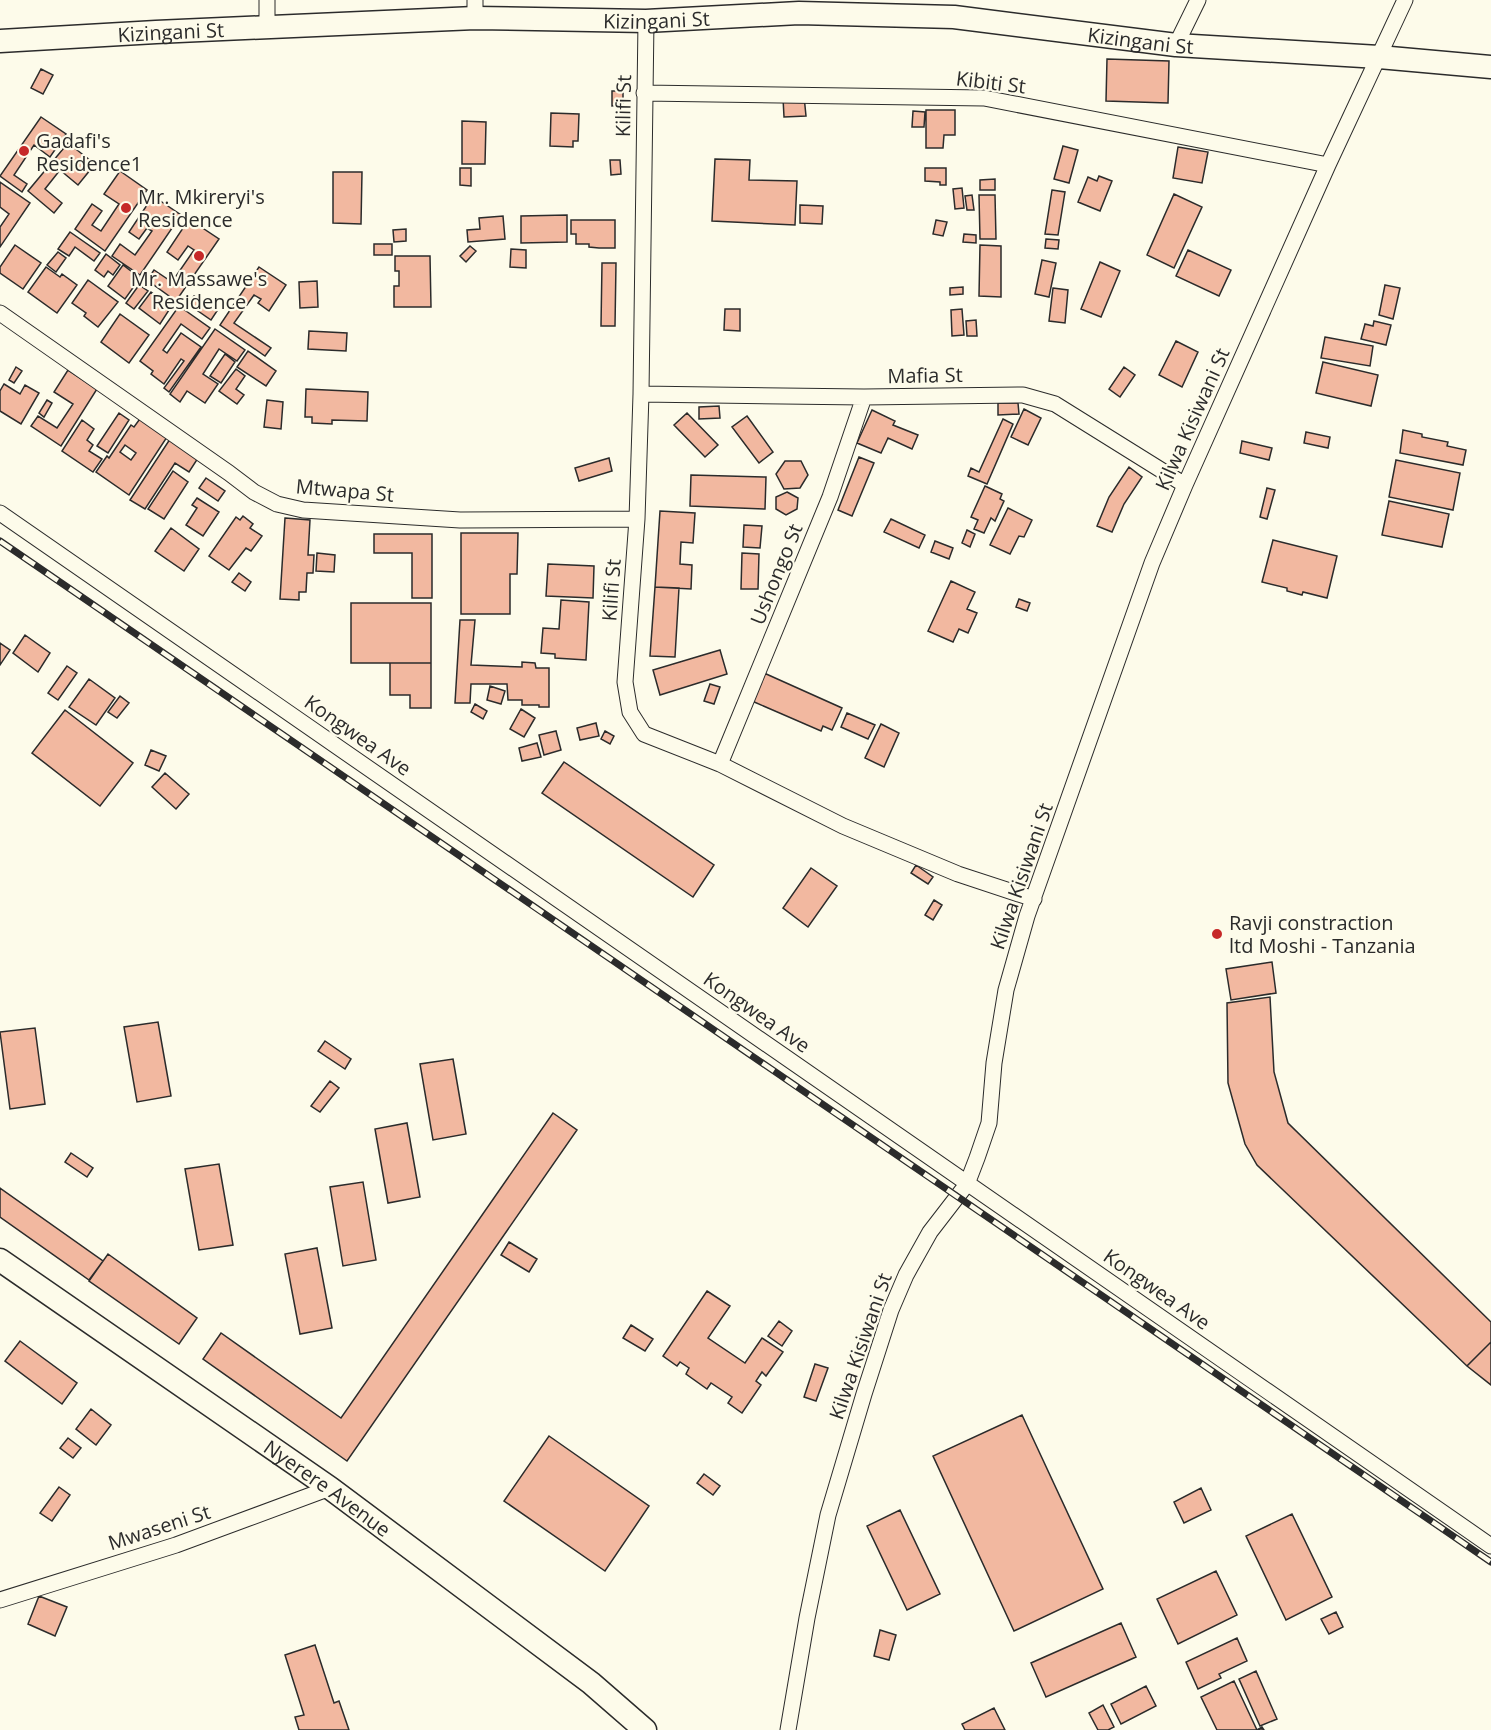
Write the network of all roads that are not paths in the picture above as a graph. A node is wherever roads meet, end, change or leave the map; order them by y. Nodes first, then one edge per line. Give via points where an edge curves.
1 (267, 0) edge
2 (1198, 0) edge
3 (1405, 0) edge
4 (799, 6) edge
5 (475, 9) edge
6 (646, 21) junction
7 (267, 28) junction
8 (0, 42) edge
9 (1176, 45) junction
10 (1378, 57) junction
11 (1491, 67) edge
12 (644, 93) junction
13 (1328, 165) junction
14 (0, 313) edge
15 (641, 394) junction
16 (864, 397) junction
17 (1185, 485) junction
18 (0, 513) edge
19 (637, 519) junction
20 (720, 764) junction
21 (1034, 899) junction
22 (967, 1184) junction
23 (0, 1260) edge
24 (330, 1488) junction
25 (1491, 1546) edge
26 (0, 1600) edge
27 (645, 1730) edge
28 (788, 1730) edge

1 - 7 street
2 - 9 street
3 - 10 street, Kilwa Kisiwani St
4 - 6 street, Kizingani St
4 - 9 street, Kizingani St via 954,16
5 - 6 street, Kizingani St
5 - 7 street, Kizingani St
6 - 12 street, Kilifi St
7 - 8 street, Kizingani St
9 - 10 street, Kizingani St
10 - 11 street, Kizingani St
10 - 13 street, Kilwa Kisiwani St
12 - 13 street, Kibiti St via 984,98
12 - 15 street, Kilifi St
13 - 17 street, Kilwa Kisiwani St
14 - 19 street, Mtwapa St via 254,492 277,504 303,510 460,520
15 - 16 street, Mafia St
15 - 19 street, Kilifi St
16 - 17 street, Mafia St via 1023,395 1055,404
16 - 20 street, Ushongo St via 830,497
17 - 21 street, Kilwa Kisiwani St via 1152,564
18 - 22 street, Kongwea Ave
19 - 20 street, Kilifi St via 625,682 630,712 644,734
20 - 21 street, Kilifi St via 843,826 958,874
21 - 22 street, Kilwa Kisiwani St via 1006,990 988,1123
22 - 25 street, Kongwea Ave
22 - 28 street, Kilwa Kisiwani St via 930,1232 906,1275 870,1373 828,1515
23 - 24 street, Nyerere Avenue
24 - 26 street, Mwaseni St via 176,1545
24 - 27 street, Nyerere Avenue via 591,1683

